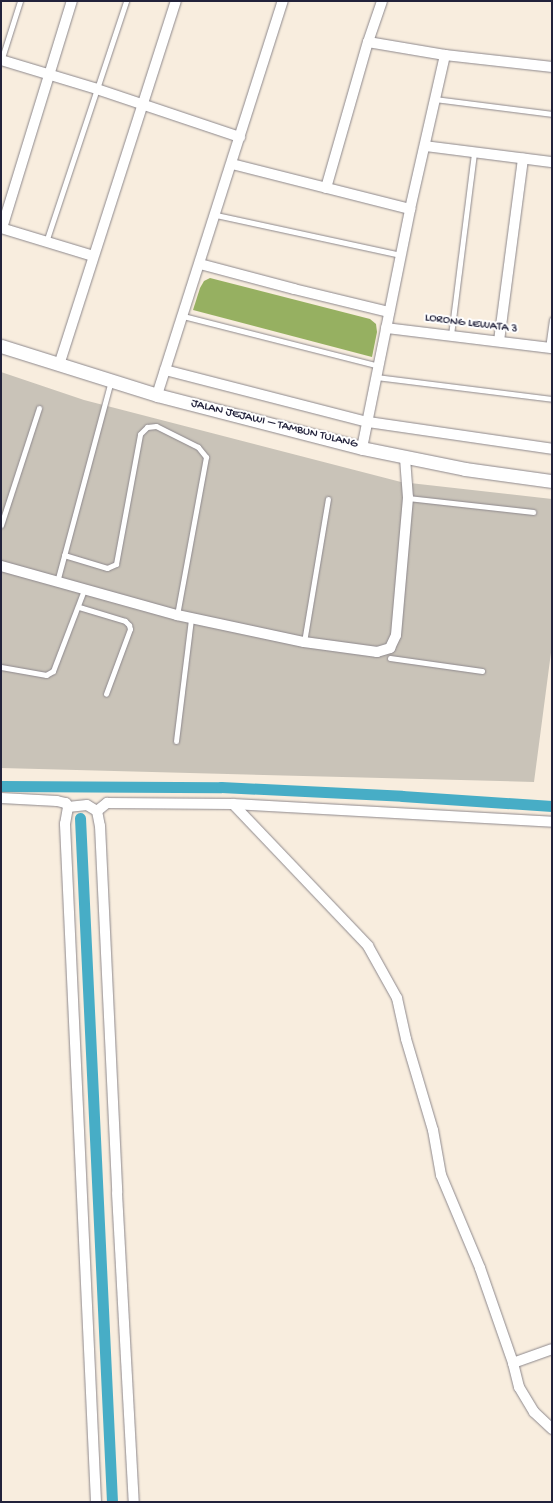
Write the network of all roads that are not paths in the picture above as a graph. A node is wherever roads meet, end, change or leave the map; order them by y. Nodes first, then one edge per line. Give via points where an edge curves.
1 (20, 1) edge
2 (72, 1) edge
3 (126, 1) edge
4 (176, 1) edge
5 (283, 1) edge
6 (382, 1) edge
7 (368, 42) junction
8 (444, 55) junction
9 (1, 60) edge
10 (552, 67) edge
11 (49, 74) junction
12 (97, 89) junction
13 (435, 99) junction
14 (142, 104) junction
15 (552, 114) edge
16 (240, 137) junction
17 (425, 146) junction
18 (474, 153) junction
19 (523, 159) junction
20 (552, 162) edge
21 (232, 164) junction
22 (326, 188) junction
23 (410, 209) junction
24 (216, 215) junction
25 (2, 228) edge
26 (46, 242) junction
27 (401, 255) junction
28 (93, 256) junction
29 (200, 264) junction
30 (389, 312) junction
31 (183, 316) junction
32 (552, 320) edge
33 (386, 328) junction
34 (451, 335) junction
35 (499, 341) junction
36 (1, 346) edge
37 (550, 348) edge
38 (59, 365) junction
39 (379, 366) junction
40 (166, 370) junction
41 (376, 378) junction
42 (111, 381) junction
43 (157, 396) junction
44 (552, 399) edge
45 (39, 408) dead end
46 (368, 422) junction
47 (362, 448) junction
48 (552, 449) edge
49 (405, 458) junction
50 (552, 481) edge
51 (408, 498) junction
52 (328, 499) dead end
53 (533, 512) dead end
54 (1, 525) edge
55 (64, 555) junction
56 (1, 566) edge
57 (56, 583) junction
58 (84, 590) junction
59 (79, 607) junction
60 (177, 615) junction
61 (191, 618) junction
62 (304, 642) junction
63 (390, 658) dead end
64 (1, 667) edge
65 (482, 670) dead end
66 (106, 694) dead end
67 (176, 741) dead end
68 (1, 798) edge
69 (233, 804) junction
70 (68, 807) junction
71 (97, 811) junction
72 (552, 822) edge
73 (552, 1349) edge
74 (513, 1363) junction
75 (552, 1429) edge
76 (96, 1502) edge
77 (134, 1502) edge

1 - 9 lane
2 - 11 street
3 - 12 lane
4 - 14 street
5 - 16 street
6 - 7 street
7 - 8 street
7 - 22 street
8 - 10 street
8 - 13 street
9 - 11 street
11 - 12 street
11 - 25 street
12 - 14 street
12 - 26 lane
13 - 15 lane
13 - 17 street
14 - 16 street
14 - 28 street
16 - 21 street
17 - 18 street
17 - 23 street
18 - 19 street
18 - 34 lane
19 - 20 street
19 - 35 street
21 - 22 street
21 - 24 street
22 - 23 street
23 - 27 street
24 - 27 lane
24 - 29 street
25 - 26 street
26 - 28 street
27 - 30 street
28 - 38 street
29 - 30 street
29 - 31 street
30 - 33 street
31 - 39 lane
31 - 40 street
32 - 37 lane
33 - 34 street, LORONG LEWATA 3
33 - 39 street
34 - 35 street, LORONG LEWATA 3
35 - 37 street, LORONG LEWATA 3
36 - 38 street, JALAN JEJAWI – TAMBUN TULANG
38 - 42 street, JALAN JEJAWI – TAMBUN TULANG
39 - 41 street
40 - 43 street
40 - 46 street
41 - 44 lane
41 - 46 street
42 - 43 street, JALAN JEJAWI – TAMBUN TULANG
42 - 55 lane
43 - 47 street, JALAN JEJAWI – TAMBUN TULANG
45 - 54 lane
46 - 47 street
46 - 48 street
47 - 49 street, JALAN JEJAWI – TAMBUN TULANG
49 - 50 street, JALAN JEJAWI – TAMBUN TULANG
49 - 51 street
51 - 53 lane
51 - 62 street via 396,635 390,648 377,652
52 - 62 lane
55 - 57 lane
55 - 60 lane via 107,568 116,564 140,434 147,427 156,426 198,447 206,457
56 - 57 street
57 - 58 street
58 - 59 lane
58 - 60 street
59 - 64 lane via 53,671 46,675
59 - 66 lane via 125,621 129,625 130,629
60 - 61 street
61 - 62 street
61 - 67 lane
63 - 65 lane
68 - 70 street via 57,800 66,803
69 - 71 street via 107,803
69 - 72 street
69 - 74 street via 368,946 397,998 406,1039 433,1130 440,1175 480,1268
70 - 71 street via 87,805
70 - 76 street via 65,824
71 - 77 street via 100,826
73 - 74 street
74 - 75 street via 519,1388 534,1412

